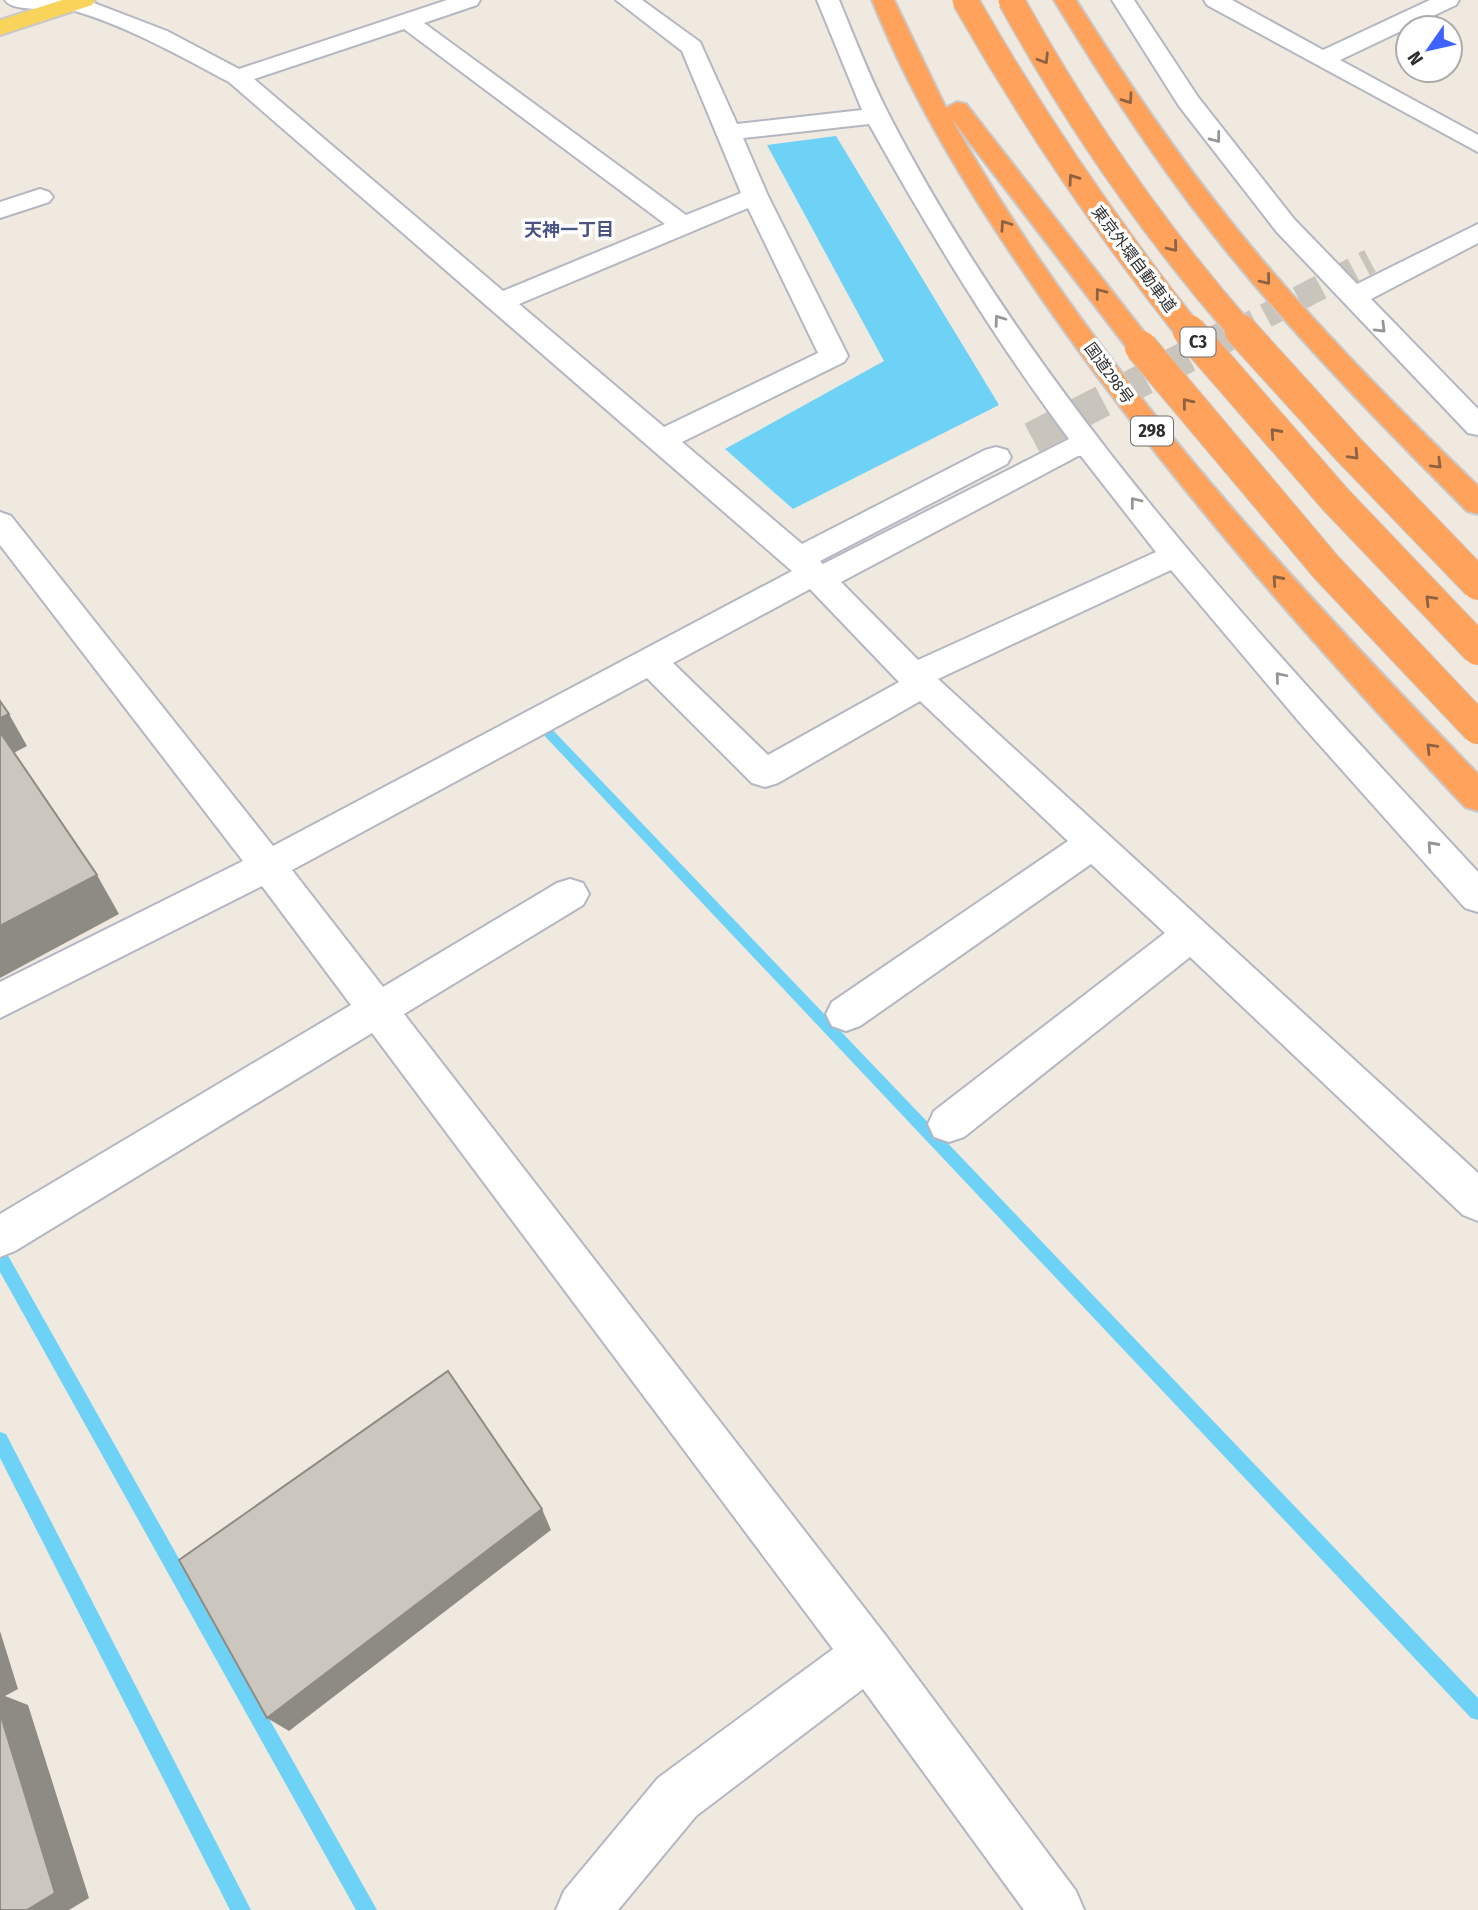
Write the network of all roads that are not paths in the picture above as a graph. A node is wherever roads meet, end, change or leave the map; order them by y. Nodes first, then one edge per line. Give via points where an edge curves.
1 (18, 0) edge
2 (470, 0) edge
3 (628, 0) edge
4 (828, 0) edge
5 (965, 0) edge
6 (1010, 0) edge
7 (1065, 0) edge
8 (1123, 0) edge
9 (1215, 0) edge
10 (1448, 0) edge
11 (76, 1) edge
12 (0, 7) edge
13 (886, 9) edge
14 (407, 21) junction
15 (0, 27) edge
16 (1323, 59) junction
17 (237, 77) junction
18 (877, 116) junction
19 (729, 132) junction
20 (1478, 145) edge
21 (755, 196) junction
22 (40, 197) dead end
23 (1478, 207) edge
24 (0, 210) edge
25 (683, 225) junction
26 (1478, 232) edge
27 (1370, 261) tunnel mouth
28 (1352, 298) junction
29 (500, 302) junction
30 (1478, 426) edge
31 (1032, 438) tunnel mouth
32 (662, 440) junction
33 (1089, 444) junction
34 (1478, 504) edge
35 (0, 523) edge
36 (1177, 556) junction
37 (811, 570) junction
38 (1478, 584) edge
39 (1478, 649) edge
40 (650, 661) junction
41 (919, 680) junction
42 (1478, 728) edge
43 (1478, 797) edge
44 (1093, 843) junction
45 (268, 866) junction
46 (570, 894) dead end
47 (1478, 897) edge
48 (1191, 934) junction
49 (0, 1001) edge
50 (377, 1009) junction
51 (846, 1014) dead end
52 (949, 1124) dead end
53 (1478, 1201) edge
54 (0, 1237) edge
55 (868, 1654) junction
56 (583, 1910) edge
57 (1057, 1910) edge

1 - 11 street
1 - 12 main road
2 - 14 street
3 - 19 street via 692,47
4 - 18 street
39 -> 5 highway, 東京外環自動車道 / C3, bridge via 1350,518 1226,377 1124,250 1040,132
6 -> 38 highway, 東京外環自動車道 / C3, bridge via 1084,125 1157,228 1267,361
7 -> 34 highway via 1118,85 1195,193 1282,299 1410,438
8 -> 28 street via 1188,101 1235,163
9 - 16 street
10 - 16 street
11 - 15 main road
11 - 17 street via 159,36
42 -> 13 highway, 298, bridge via 1326,567 1141,347
43 -> 13 highway, 国道298号 / 298 via 1234,531 1141,416 978,186
14 - 17 street
14 - 25 street
16 - 20 street
17 - 29 street
18 - 19 street
33 -> 18 street via 985,299
19 - 21 street
21 - 25 street
21 - 32 street via 834,356
22 - 24 street
23 - 27 street
25 - 29 street
26 - 28 street
28 -> 30 street
29 - 32 street
31 - 37 street
32 - 37 street
36 -> 33 street
33 - 37 street via 1068,449
35 - 45 street
36 - 41 street via 1150,565
47 -> 36 street via 1306,709
37 - 40 street
37 - 41 street
40 - 41 street via 765,773
40 - 45 street
41 - 44 street
44 - 48 street
44 - 51 street
45 - 49 street
45 - 50 street
46 - 50 street
48 - 52 street
48 - 53 street
50 - 54 street
50 - 55 street
55 - 56 street via 677,1797
55 - 57 street

